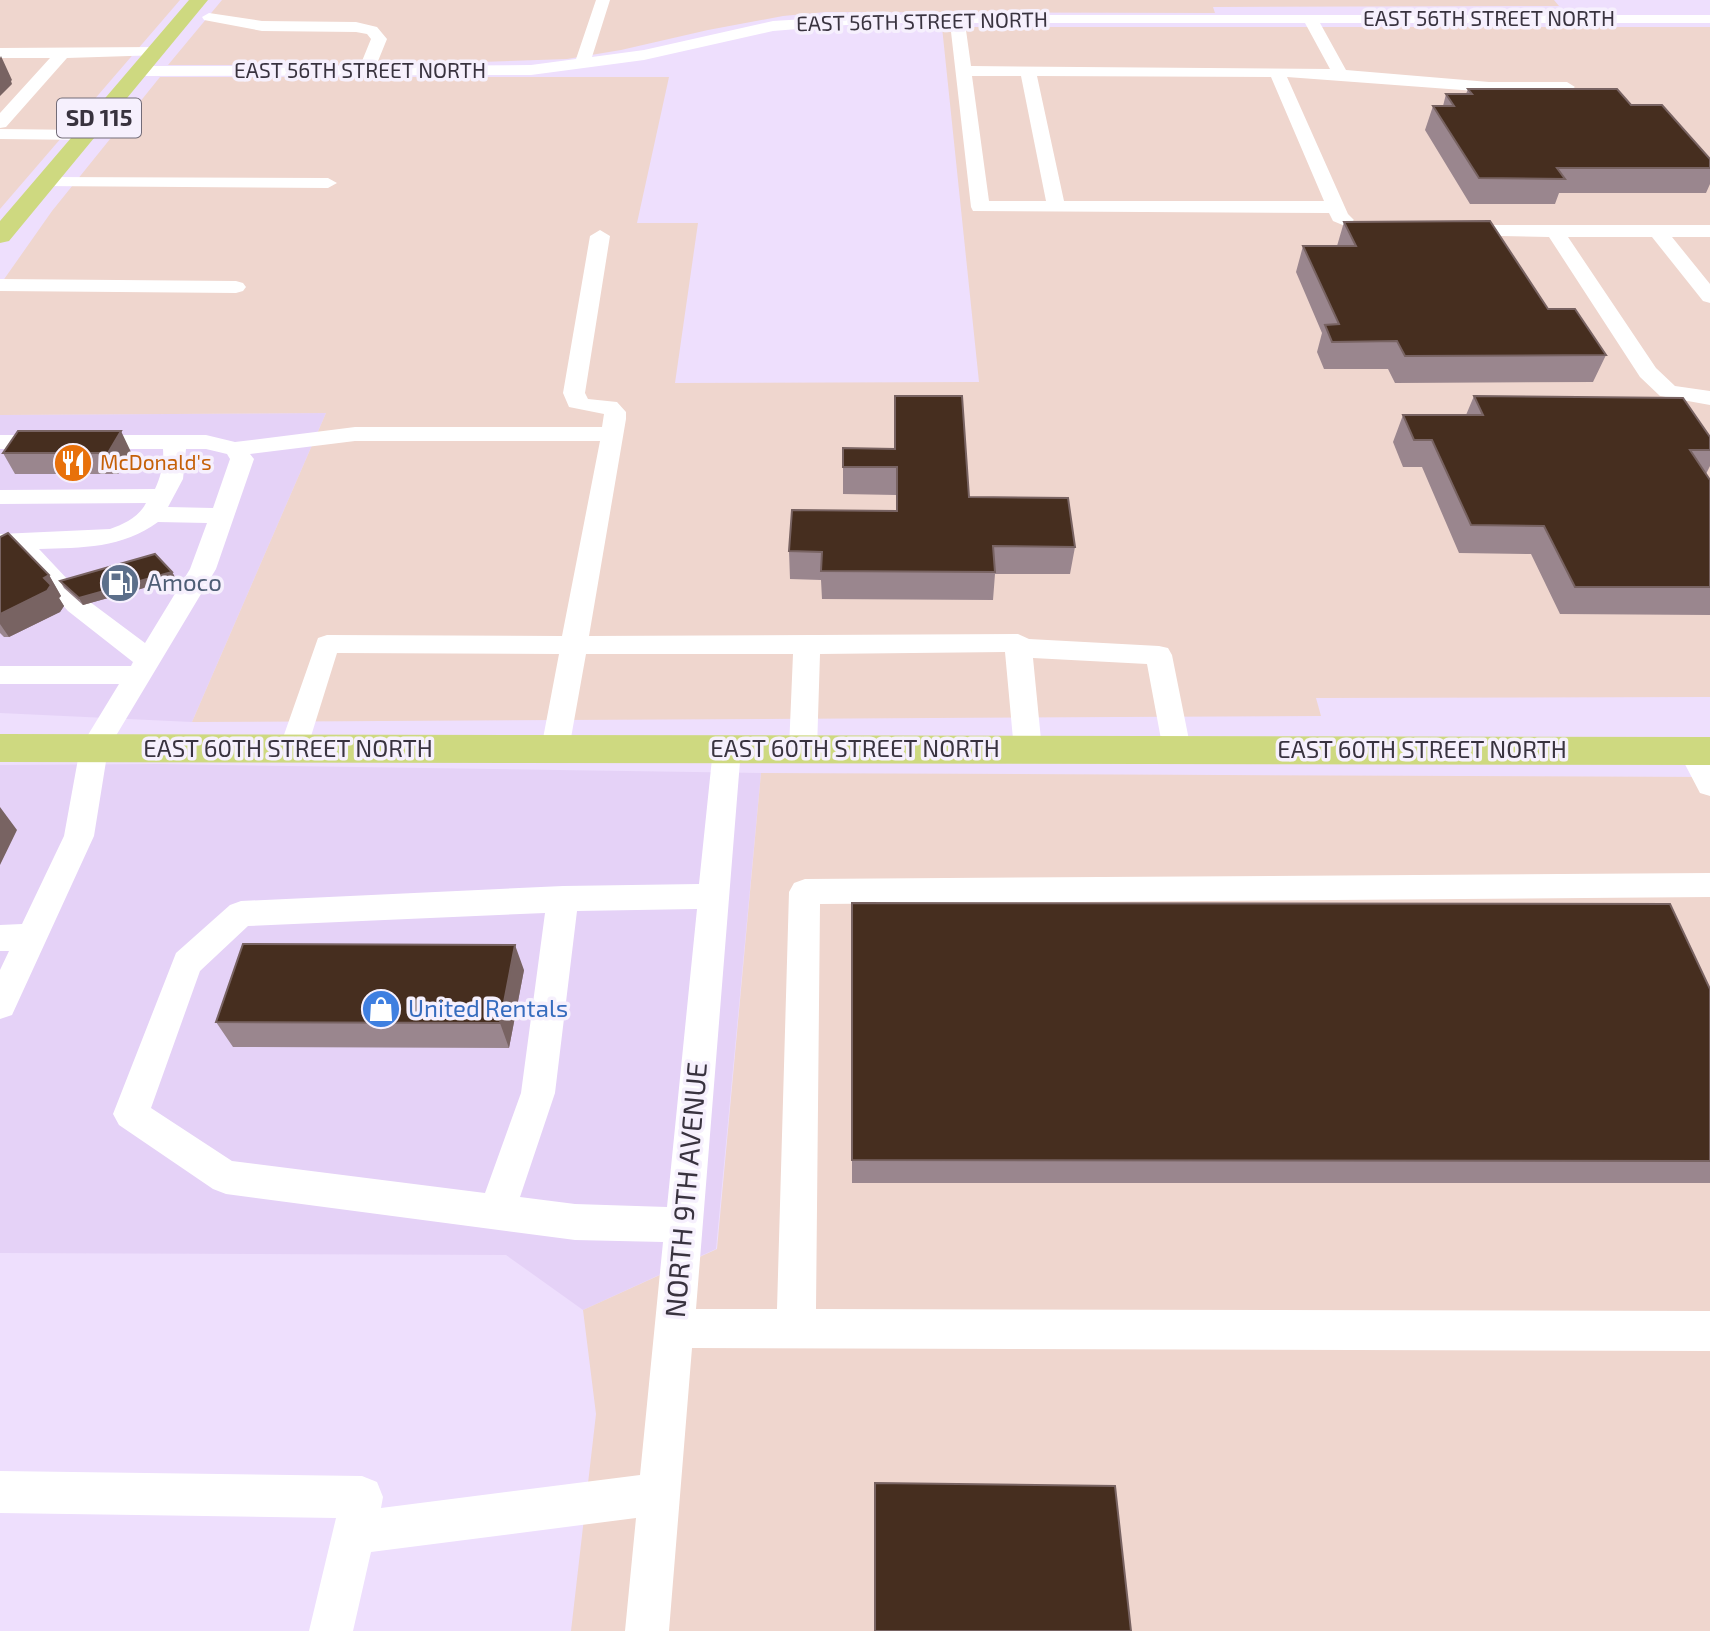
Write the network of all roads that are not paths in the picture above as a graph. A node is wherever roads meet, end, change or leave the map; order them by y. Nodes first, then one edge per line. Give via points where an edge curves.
1 (604, 0) edge
2 (1011, 0) edge
3 (1458, 0) edge
4 (1570, 3) dead end
5 (1650, 3) dead end
6 (800, 4) dead end
7 (204, 9) edge
8 (234, 9) dead end
9 (957, 19) junction
10 (1015, 19) junction
11 (1310, 19) junction
12 (1474, 19) junction
13 (1667, 19) junction
14 (1710, 19) edge
15 (1583, 20) junction
16 (800, 23) junction
17 (155, 52) junction
18 (0, 53) edge
19 (63, 53) junction
20 (582, 65) junction
21 (139, 71) junction
22 (366, 71) junction
23 (962, 71) junction
24 (1028, 71) junction
25 (1277, 72) junction
26 (1340, 73) junction
27 (1567, 87) edge
28 (0, 123) edge
29 (0, 134) edge
30 (85, 135) junction
31 (46, 182) junction
32 (328, 183) dead end
33 (1056, 207) junction
34 (1335, 207) junction
35 (1363, 230) edge
36 (1555, 231) junction
37 (1657, 231) junction
38 (1710, 231) edge
39 (1434, 232) edge
40 (0, 236) edge
41 (600, 236) dead end
42 (0, 285) edge
43 (236, 288) dead end
44 (1710, 297) edge
45 (1710, 398) edge
46 (613, 434) junction
47 (0, 442) edge
48 (174, 442) junction
49 (234, 449) junction
50 (0, 497) edge
51 (158, 505) junction
52 (222, 516) junction
53 (10, 542) edge
54 (574, 645) junction
55 (807, 645) junction
56 (1018, 648) junction
57 (144, 668) junction
58 (0, 676) edge
59 (0, 748) edge
60 (94, 748) junction
61 (293, 749) junction
62 (555, 749) junction
63 (727, 749) junction
64 (803, 749) junction
65 (1028, 750) junction
66 (1177, 750) junction
67 (1701, 751) edge
68 (1710, 785) edge
69 (1710, 885) edge
70 (713, 896) junction
71 (563, 899) junction
72 (15, 937) edge
73 (0, 1005) edge
74 (496, 1213) junction
75 (683, 1224) junction
76 (674, 1328) junction
77 (796, 1329) junction
78 (1710, 1331) edge
79 (0, 1492) edge
80 (659, 1494) junction
81 (354, 1533) junction
82 (331, 1631) edge
83 (647, 1631) edge

1 - 20 street
2 - 10 street
3 - 12 street
4 - 15 street
5 - 13 street
6 - 16 street
7 - 8 street
7 - 17 main road, SD 115 via 184,18
7 - 22 street via 262,26 366,28 379,40
9 - 10 street, EAST 56TH STREET NORTH
9 - 16 street, EAST 56TH STREET NORTH
9 - 23 street
10 - 11 street, EAST 56TH STREET NORTH
11 - 12 street, EAST 56TH STREET NORTH
11 - 26 street
12 - 15 street, EAST 56TH STREET NORTH
13 - 14 street, EAST 56TH STREET NORTH
13 - 15 street, EAST 56TH STREET NORTH
16 - 20 street, EAST 56TH STREET NORTH
17 - 19 street
17 - 21 main road, SD 115
18 - 19 street
19 - 28 street
20 - 22 street, EAST 56TH STREET NORTH via 531,71
21 - 22 street, EAST 56TH STREET NORTH
21 - 30 main road, SD 115
23 - 24 street
23 - 33 street via 980,207
24 - 25 street
24 - 33 street
25 - 26 street
25 - 34 street
26 - 27 street via 1489,86
29 - 30 street
30 - 31 main road, SD 115
31 - 32 street
31 - 40 main road, SD 115
33 - 34 street
34 - 35 street via 1340,217
36 - 37 street
36 - 39 street
36 - 45 street via 1648,372 1668,391
37 - 38 street
37 - 44 street
41 - 46 street via 573,393 577,402 615,412
42 - 43 street
46 - 49 street via 355,434
46 - 54 street
47 - 48 street
48 - 49 street via 206,442
48 - 51 street via 174,475
49 - 52 street via 242,459
50 - 51 street
51 - 52 street
51 - 53 street via 133,529 113,537
52 - 57 street via 203,569
53 - 57 street
54 - 55 street
54 - 61 street via 327,644
54 - 62 street
55 - 56 street via 1018,643
55 - 64 street
56 - 65 street
56 - 66 street via 1159,655
57 - 58 street
57 - 60 street
59 - 60 main road, EAST 60TH STREET NORTH
60 - 61 main road, EAST 60TH STREET NORTH
60 - 72 street via 79,836
61 - 62 main road, EAST 60TH STREET NORTH
62 - 63 main road, EAST 60TH STREET NORTH
63 - 64 main road, EAST 60TH STREET NORTH
63 - 70 street, NORTH 9TH AVENUE
64 - 65 main road, EAST 60TH STREET NORTH
65 - 66 main road, EAST 60TH STREET NORTH
66 - 67 main road, EAST 60TH STREET NORTH
67 - 68 street
69 - 77 street via 805,892
70 - 71 street
70 - 75 street, NORTH 9TH AVENUE
71 - 74 street via 538,1093
71 - 74 street via 242,914 187,963 131,1114 226,1177
72 - 73 street
74 - 75 street via 575,1222
75 - 76 street, NORTH 9TH AVENUE
76 - 77 street
76 - 80 street, NORTH 9TH AVENUE
77 - 78 street
79 - 81 street via 362,1497
80 - 81 street
80 - 83 street, NORTH 9TH AVENUE
81 - 82 street

